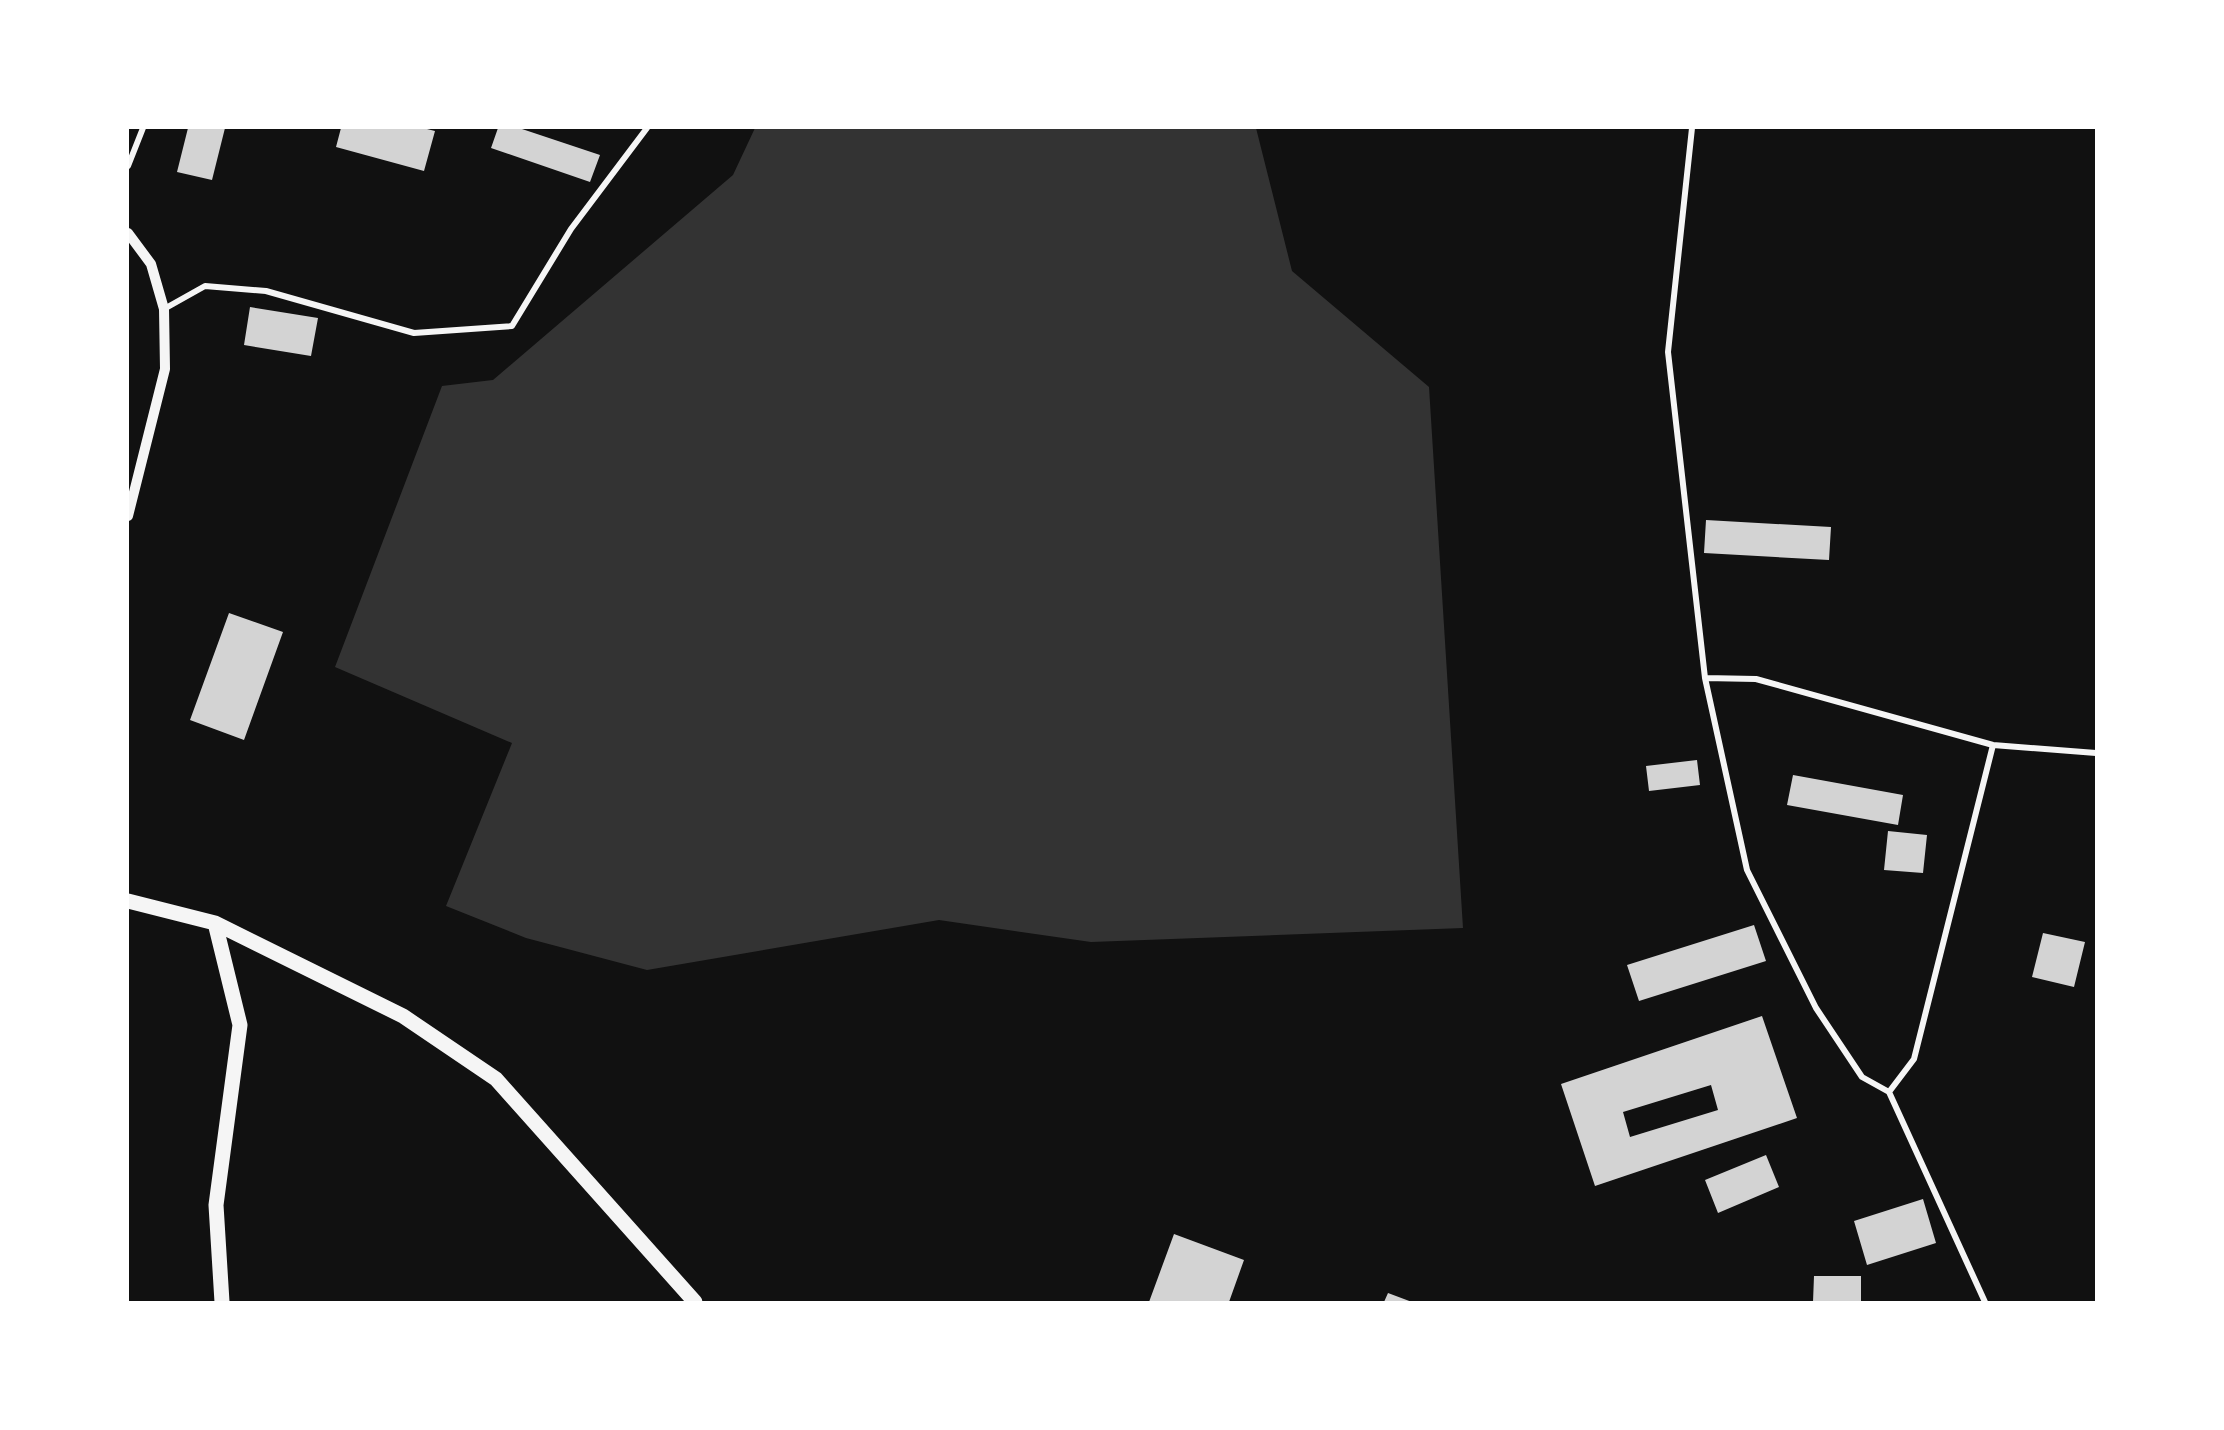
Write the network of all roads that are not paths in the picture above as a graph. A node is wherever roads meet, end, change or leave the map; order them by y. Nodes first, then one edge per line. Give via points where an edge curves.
1 (143, 128) edge
2 (647, 128) edge
3 (1692, 128) edge
4 (128, 166) edge
5 (128, 232) edge
6 (164, 309) junction
7 (128, 516) edge
8 (1705, 678) junction
9 (1993, 746) junction
10 (2097, 753) edge
11 (128, 901) edge
12 (214, 923) junction
13 (1889, 1092) junction
14 (222, 1302) edge
15 (695, 1302) edge
16 (1985, 1302) edge

1 - 4 street
2 - 6 street via 570,230 512,326 414,333 266,291 205,286
3 - 8 street via 1668,352
5 - 6 street via 151,264
6 - 7 street via 165,369
8 - 9 street via 1756,679
8 - 13 street via 1747,870 1816,1008 1862,1077
9 - 10 street
9 - 13 street via 1914,1059
11 - 12 main road
12 - 14 main road via 240,1025 216,1205
12 - 15 main road via 404,1016 496,1079
13 - 16 street

